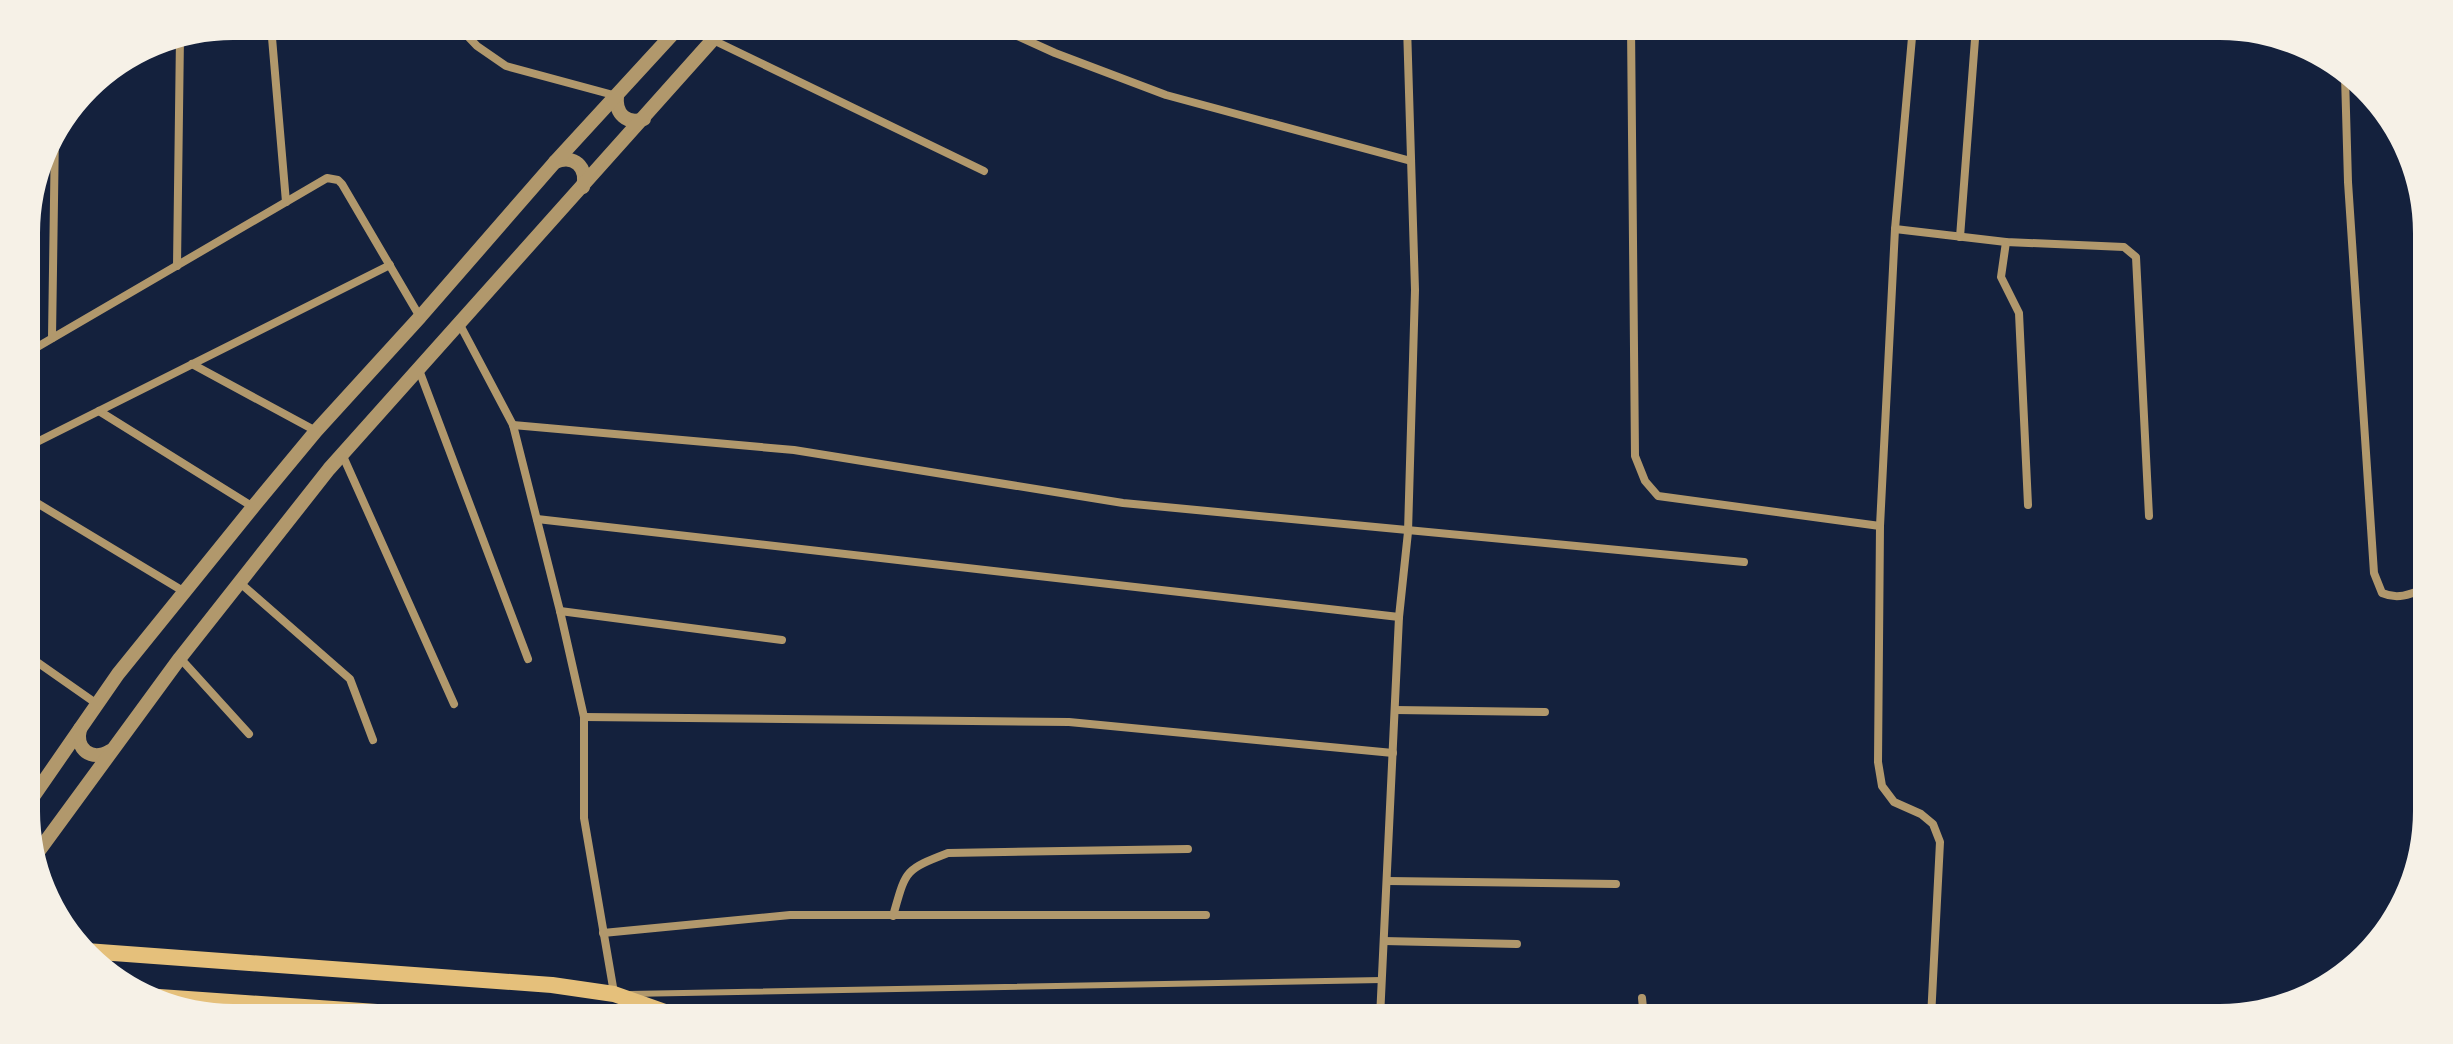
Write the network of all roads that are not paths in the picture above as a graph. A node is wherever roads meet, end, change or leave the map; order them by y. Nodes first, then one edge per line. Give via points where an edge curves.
1 (272, 40) edge
2 (471, 40) edge
3 (667, 40) edge
4 (713, 40) joint
5 (1026, 40) edge
6 (1407, 40) edge
7 (1631, 40) edge
8 (1912, 40) edge
9 (1975, 40) edge
10 (180, 48) edge
11 (2345, 86) edge
12 (617, 96) junction
13 (644, 119) junction
14 (55, 160) edge
15 (1411, 161) junction
16 (555, 162) junction
17 (984, 171) dead end
18 (583, 187) junction
19 (286, 202) junction
20 (1895, 229) junction
21 (1960, 237) junction
22 (2006, 242) junction
23 (390, 265) junction
24 (177, 266) junction
25 (420, 317) junction
26 (459, 323) junction
27 (52, 338) junction
28 (40, 345) edge
29 (192, 364) junction
30 (419, 370) junction
31 (99, 411) junction
32 (513, 425) junction
33 (316, 431) junction
34 (40, 440) edge
35 (342, 454) junction
36 (40, 505) edge
37 (2028, 505) dead end
38 (253, 507) junction
39 (2149, 516) dead end
40 (537, 519) junction
41 (1880, 526) junction
42 (1408, 532) junction
43 (1744, 562) dead end
44 (239, 582) junction
45 (183, 591) junction
46 (2413, 593) edge
47 (560, 611) junction
48 (1399, 617) junction
49 (782, 640) dead end
50 (180, 658) junction
51 (528, 659) dead end
52 (40, 664) edge
53 (97, 704) junction
54 (454, 704) dead end
55 (1395, 710) junction
56 (1545, 712) dead end
57 (584, 717) junction
58 (80, 728) junction
59 (249, 734) dead end
60 (373, 740) dead end
61 (110, 751) junction
62 (1393, 753) junction
63 (40, 774) edge
64 (44, 844) edge
65 (1188, 849) dead end
66 (1388, 881) junction
67 (1616, 884) dead end
68 (1206, 915) dead end
69 (893, 916) junction
70 (603, 933) junction
71 (1384, 941) junction
72 (1517, 944) dead end
73 (101, 952) edge
74 (1382, 980) junction
75 (614, 994) junction
76 (1642, 998) dead end
77 (192, 999) edge
78 (261, 1004) edge
79 (642, 1004) edge
80 (1381, 1004) edge
81 (1643, 1004) edge
82 (1932, 1004) edge

1 - 19 street
2 - 12 street via 506,66
3 - 12 street
4 - 13 street
4 - 17 street
5 - 15 street via 1166,95
6 - 15 street
7 - 41 street via 1635,456 1645,481 1658,496
8 - 20 street
9 - 21 street
10 - 24 street
11 - 46 street via 2374,573 2382,593 2393,598
12 - 13 street via 623,117
12 - 16 street
13 - 18 street
14 - 27 street
15 - 42 street via 1415,290
16 - 18 street via 579,164 585,175
16 - 25 street
18 - 26 street
19 - 23 street via 327,178 338,180
19 - 24 street
20 - 21 street
20 - 41 street
21 - 22 street
22 - 37 street via 2001,277 2019,313
22 - 39 street via 2124,247 2136,257
23 - 25 street
23 - 29 street
24 - 27 street
25 - 33 street
26 - 30 street
26 - 32 street
27 - 28 street
29 - 31 street
29 - 33 street
30 - 35 street
30 - 51 street
31 - 34 street
31 - 38 street
32 - 40 street
32 - 42 street via 794,450 1123,503
33 - 38 street
35 - 44 street
35 - 54 street
36 - 45 street
38 - 45 street
40 - 47 street
40 - 48 street
41 - 82 street via 1878,762 1882,786 1894,802 1933,824 1940,842
42 - 43 street
42 - 48 street
44 - 50 street
44 - 60 street via 350,679
45 - 53 street
47 - 49 street
47 - 57 street
48 - 55 street
50 - 59 street
50 - 61 street
52 - 53 street
53 - 58 street
55 - 56 street
55 - 62 street
57 - 62 street via 1069,722
57 - 70 street via 584,818
58 - 61 street via 78,741 86,752 98,756
58 - 63 street
61 - 64 street
62 - 66 street
65 - 69 street via 948,853 915,866 903,882
66 - 67 street
66 - 71 street
68 - 69 street
69 - 70 street via 790,915
70 - 75 street
71 - 72 street
71 - 74 street
73 - 75 main road via 499,980
74 - 75 lane
74 - 80 street
75 - 79 main road
76 - 81 street
77 - 78 main road

